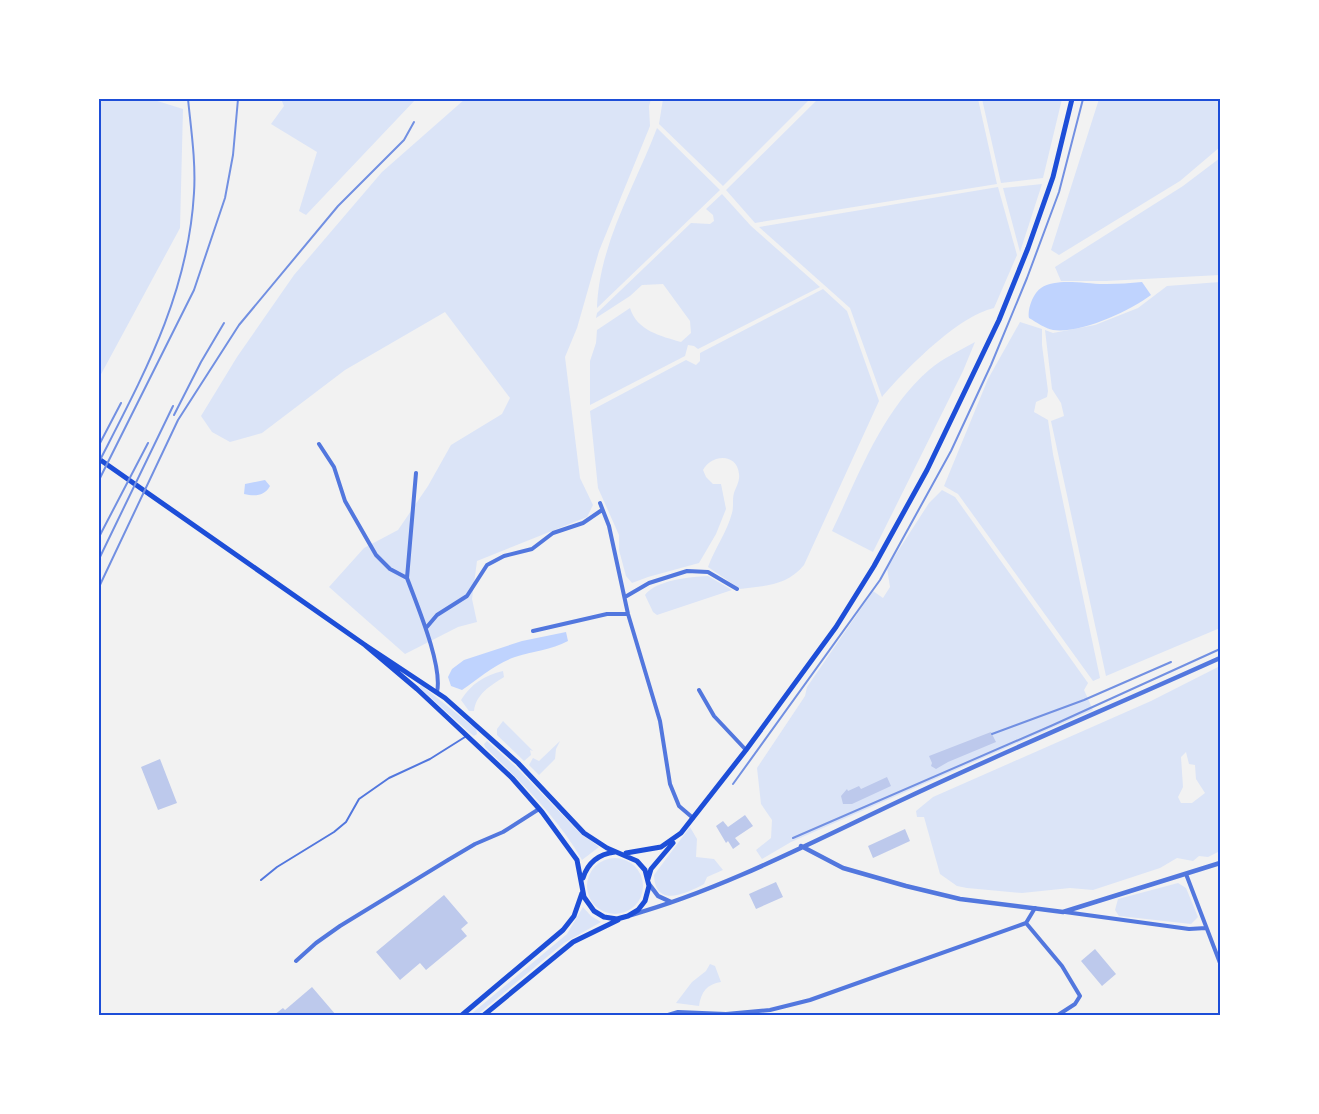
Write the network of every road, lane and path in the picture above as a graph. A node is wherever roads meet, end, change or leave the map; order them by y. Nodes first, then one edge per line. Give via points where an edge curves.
1 (1072, 99) edge
2 (319, 444) dead end
3 (99, 460) edge
4 (416, 473) dead end
5 (600, 503) dead end
6 (602, 510) junction
7 (407, 578) junction
8 (737, 589) dead end
9 (625, 597) junction
10 (628, 614) junction
11 (426, 628) junction
12 (533, 631) dead end
13 (364, 645) junction
14 (1220, 658) edge
15 (699, 690) dead end
16 (438, 692) junction
17 (468, 736) junction
18 (746, 750) junction
19 (539, 809) junction
20 (694, 818) junction
21 (681, 833) junction
22 (801, 846) junction
23 (621, 853) junction
24 (1220, 863) edge
25 (1186, 874) junction
26 (261, 880) dead end
27 (648, 881) junction
28 (582, 885) junction
29 (680, 900) junction
30 (1035, 908) junction
31 (1063, 912) junction
32 (625, 917) junction
33 (1026, 923) junction
34 (1206, 928) junction
35 (296, 962) dead end
36 (1220, 963) edge
37 (462, 1015) edge
38 (484, 1015) edge
39 (668, 1015) edge
40 (726, 1015) edge
41 (1058, 1015) edge

1 - 18 main road via 1053,176 1028,248 999,320 936,452 874,566 836,627
2 - 7 street via 334,467 345,501 376,555 390,569
3 - 13 main road
4 - 7 street
5 - 6 street
6 - 9 street via 609,526
6 - 11 street via 583,523 553,533 532,549 504,556 487,565 467,596 437,615
7 - 11 street
8 - 9 street via 708,572 687,571 649,583
9 - 10 street
10 - 12 street via 607,614
10 - 20 street via 660,721 670,784 679,806
11 - 16 street via 440,680
13 - 16 main road
13 - 17 main road
14 - 22 street
15 - 18 street via 714,716
16 - 23 main road via 498,744 584,832
17 - 19 main road
17 - 26 lane via 389,778 359,799 340,827
18 - 20 main road
19 - 28 main road via 575,856
19 - 35 street via 340,926
20 - 21 main road
21 - 23 main road via 656,849
21 - 27 main road via 651,869
22 - 29 street
22 - 30 street via 843,868 906,886 960,899
23 - 27 main road via 642,865
23 - 28 main road via 595,859 587,868
24 - 25 street
25 - 31 street
25 - 34 street
27 - 29 street via 661,898 670,902
27 - 32 main road via 645,901 638,910
28 - 32 main road via 587,902 594,911 610,918
28 - 37 main road via 576,911 563,930
29 - 32 street
30 - 31 street
30 - 33 street
31 - 34 street via 1189,929
32 - 38 main road via 573,942
33 - 40 street via 810,1000 770,1010
33 - 41 street via 1062,966 1080,996 1076,1004
34 - 36 street
39 - 40 street via 678,1012

